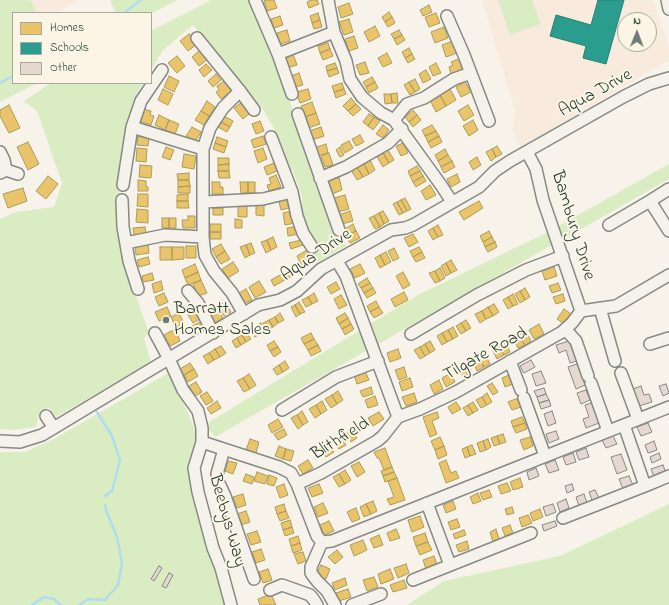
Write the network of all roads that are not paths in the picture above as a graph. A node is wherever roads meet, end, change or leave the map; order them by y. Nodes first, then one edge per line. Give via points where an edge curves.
1 (255, 0) edge
2 (328, 0) edge
3 (666, 0) edge
4 (669, 9) edge
5 (447, 16) dead end
6 (334, 32) junction
7 (197, 38) dead end
8 (278, 54) junction
9 (162, 70) dead end
10 (471, 73) junction
11 (669, 78) edge
12 (240, 91) junction
13 (292, 94) dead end
14 (254, 110) dead end
15 (298, 114) dead end
16 (394, 120) junction
17 (489, 121) dead end
18 (132, 127) junction
19 (402, 128) junction
20 (271, 137) dead end
21 (203, 149) junction
22 (0, 152) edge
23 (527, 152) junction
24 (3, 171) edge
25 (18, 174) dead end
26 (320, 178) junction
27 (123, 184) dead end
28 (669, 190) edge
29 (292, 192) junction
30 (122, 200) dead end
31 (650, 201) junction
32 (203, 202) junction
33 (452, 202) junction
34 (610, 225) dead end
35 (339, 230) dead end
36 (669, 231) edge
37 (203, 237) junction
38 (126, 243) junction
39 (312, 247) dead end
40 (563, 256) junction
41 (336, 261) junction
42 (669, 275) edge
43 (138, 289) dead end
44 (188, 291) dead end
45 (600, 308) junction
46 (581, 311) junction
47 (244, 314) junction
48 (566, 330) junction
49 (155, 333) dead end
50 (213, 333) junction
51 (411, 334) dead end
52 (669, 338) edge
53 (650, 344) dead end
54 (169, 359) junction
55 (378, 361) junction
56 (510, 361) junction
57 (615, 361) dead end
58 (621, 373) dead end
59 (669, 407) edge
60 (282, 410) dead end
61 (46, 416) dead end
62 (398, 417) junction
63 (638, 419) junction
64 (624, 425) junction
65 (54, 428) junction
66 (608, 431) junction
67 (0, 441) edge
68 (202, 442) junction
69 (224, 450) junction
70 (545, 456) junction
71 (669, 476) edge
72 (296, 484) junction
73 (645, 486) junction
74 (427, 503) junction
75 (563, 518) dead end
76 (531, 533) dead end
77 (322, 542) junction
78 (450, 565) junction
79 (254, 579) dead end
80 (413, 580) dead end
81 (270, 590) dead end
82 (381, 594) dead end
83 (231, 605) edge
84 (317, 605) edge
85 (335, 605) edge
86 (352, 605) edge

1 - 8 street
2 - 6 street
3 - 4 street
5 - 10 street
6 - 8 street
6 - 16 street via 346,61 350,79 362,97
7 - 12 street
8 - 13 street
9 - 18 street via 141,101
10 - 16 street via 454,79 424,98 407,104
10 - 17 street
11 - 23 street, Aqua Drive via 622,97
12 - 14 street
12 - 21 street via 223,108 210,128
15 - 26 street
16 - 19 street
18 - 21 street
18 - 27 street
19 - 26 street via 388,143 346,167
19 - 33 street
20 - 29 street
21 - 32 street
22 - 24 street via 4,160
23 - 33 street, Aqua Drive via 495,171 479,187
23 - 40 street, Bambury Drive via 536,169 542,200
24 - 25 street
26 - 35 street
28 - 31 street
29 - 32 street via 263,199
29 - 39 street via 304,233
30 - 38 street
31 - 34 street
31 - 36 street
32 - 37 street
33 - 41 street, Aqua Drive via 412,225 387,232
37 - 38 street via 165,236
37 - 47 street via 205,255
38 - 43 street
40 - 46 street, Bambury Drive
40 - 51 street via 526,270
41 - 47 street, Aqua Drive via 318,272 297,291 280,300 258,305
41 - 55 street via 346,276
42 - 45 street via 616,306
44 - 50 street via 198,303
45 - 46 street
45 - 57 street
46 - 48 street, Tilgate Road
47 - 50 street, Aqua Drive
48 - 56 street, Tilgate Road
48 - 66 street via 576,341
49 - 54 street, Beebys Way
50 - 54 street, Aqua Drive
52 - 53 street
54 - 65 street, Aqua Drive
54 - 68 street, Beebys Way via 183,390 198,411
55 - 60 street via 336,377
55 - 62 street
56 - 62 street, Tilgate Road via 439,400
56 - 70 street
58 - 63 street
59 - 63 street
61 - 65 street
62 - 72 street, Blithfield via 377,441 321,473
63 - 64 street
64 - 66 street
64 - 73 street
65 - 67 street, Aqua Drive via 20,442
66 - 70 street
68 - 69 street
68 - 83 street, Beebys Way via 194,468 198,492
69 - 72 street via 284,468 291,473
69 - 79 street via 217,474 218,481
70 - 74 street
71 - 73 street
72 - 77 street via 317,536
73 - 75 street
74 - 77 street via 332,541
74 - 78 street
76 - 78 street
77 - 85 street via 310,566 310,573 328,591
78 - 80 street
81 - 84 street via 282,585 310,595
82 - 86 street

